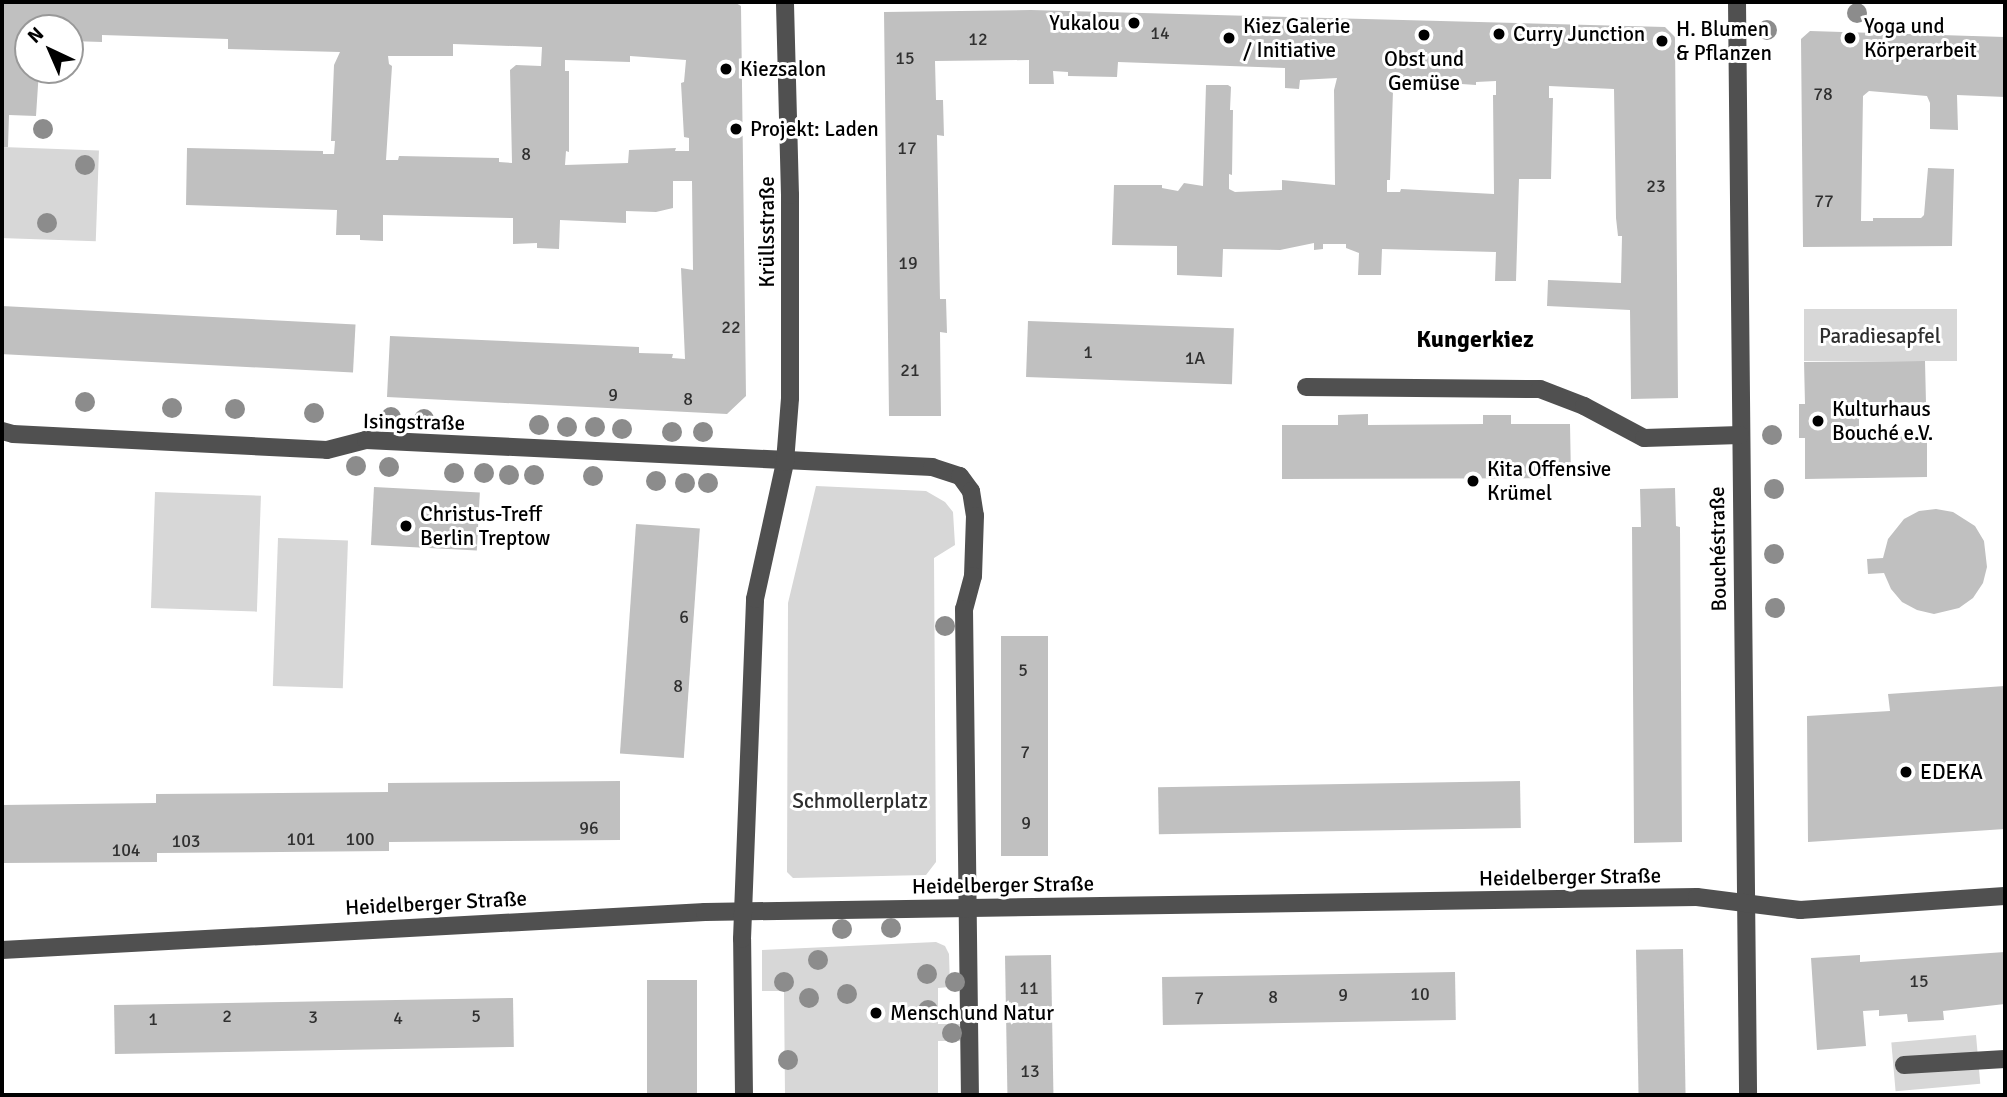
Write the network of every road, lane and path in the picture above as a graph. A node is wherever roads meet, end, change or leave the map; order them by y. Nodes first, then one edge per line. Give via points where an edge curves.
1 (785, 2) edge
2 (1737, 2) edge
3 (1306, 387) dead end
4 (2, 430) edge
5 (1740, 435) junction
6 (785, 461) junction
7 (2005, 896) edge
8 (1747, 905) junction
9 (970, 909) junction
10 (744, 911) junction
11 (2, 950) edge
12 (2005, 1059) edge
13 (1904, 1065) dead end
14 (744, 1095) edge
15 (970, 1095) edge
16 (1748, 1095) edge

1 - 6 street, Krüllsstraße via 790,249 790,398
2 - 5 street, Bouchéstraße
3 - 5 street via 1540,388 1644,438
4 - 6 street, Isingstraße via 327,450 366,440
5 - 8 street, Bouchéstraße
6 - 9 street via 932,467 960,476 971,491 973,576 964,609
6 - 10 street via 755,599
7 - 8 street, Heidelberger Straße via 1800,910
8 - 9 street, Heidelberger Straße via 1697,897
8 - 16 street, Bouchéstraße
9 - 10 street, Heidelberger Straße
9 - 15 street
10 - 11 street, Heidelberger Straße
10 - 14 street
12 - 13 street

